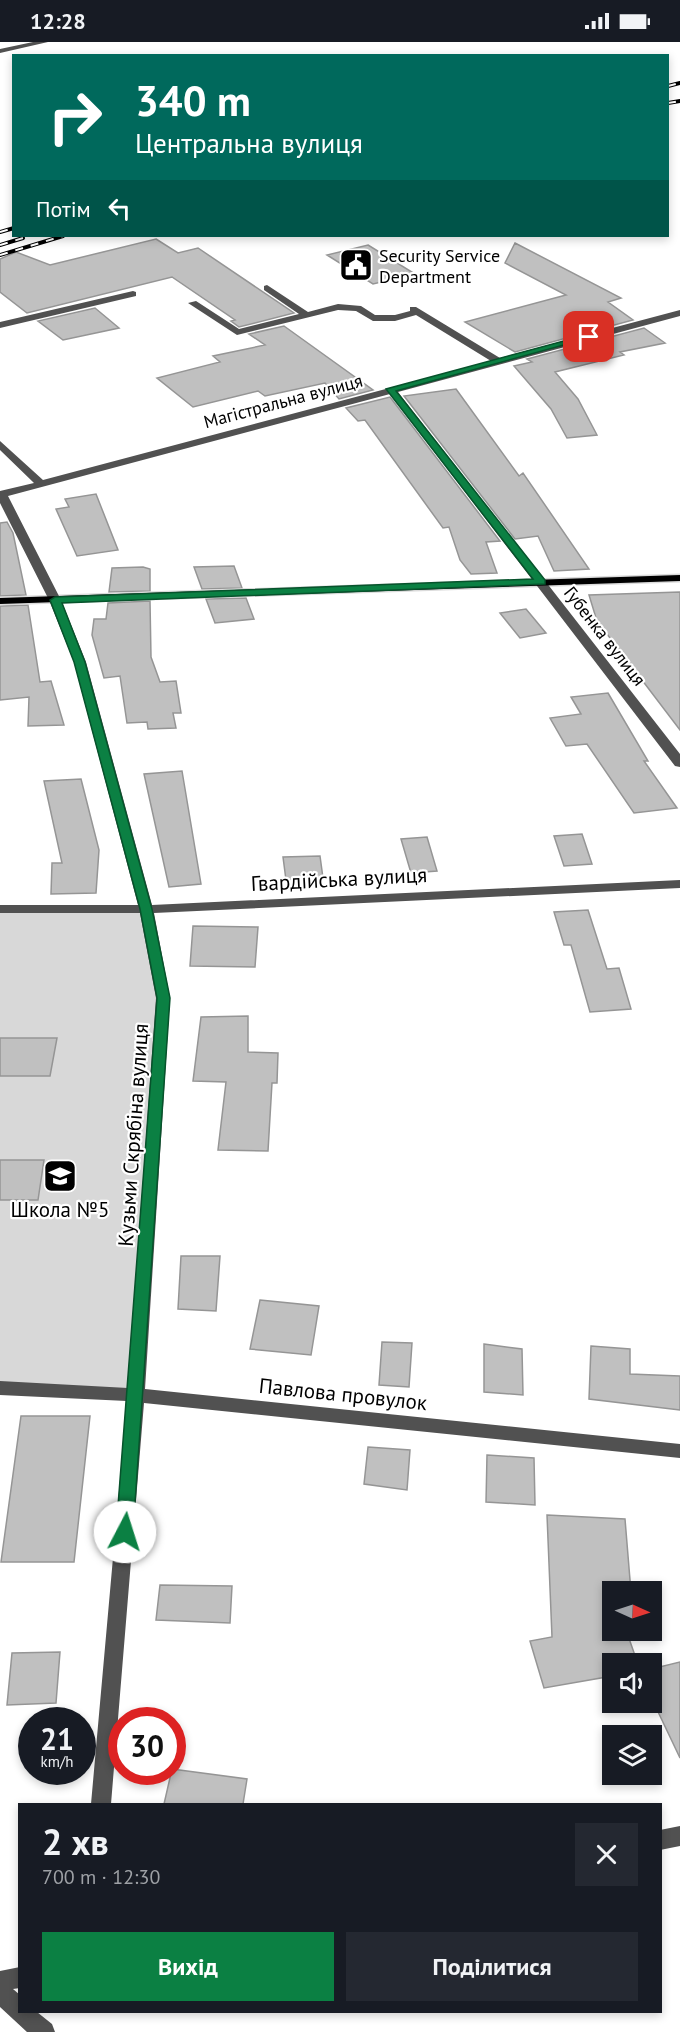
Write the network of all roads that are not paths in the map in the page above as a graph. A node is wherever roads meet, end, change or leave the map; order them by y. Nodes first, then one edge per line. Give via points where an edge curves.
1 (44, 42) edge
2 (0, 51) edge
3 (267, 288) dead end
4 (133, 294) dead end
5 (193, 303) dead end
6 (680, 313) edge
7 (308, 315) junction
8 (0, 325) edge
9 (498, 361) junction
10 (391, 389) junction
11 (0, 444) edge
12 (41, 484) junction
13 (1, 495) edge
14 (680, 578) edge
15 (541, 582) junction
16 (55, 600) junction
17 (0, 601) edge
18 (680, 763) edge
19 (680, 884) edge
20 (0, 909) edge
21 (146, 909) junction
22 (0, 1388) edge
23 (136, 1395) junction
24 (680, 1451) edge
25 (101, 1803) edge
26 (680, 1836) edge
27 (662, 1840) edge
28 (18, 1978) edge
29 (0, 1982) edge
30 (0, 1993) edge
31 (18, 2009) edge
32 (22, 2013) edge
33 (44, 2032) edge

1 - 2 street
3 - 7 street
4 - 8 street
5 - 7 street via 237,332
6 - 9 street, Магістральна вулиця
7 - 9 street via 338,307 358,308 373,318 394,318 415,311
9 - 10 street, Магістральна вулиця
10 - 12 street, Магістральна вулиця
10 - 15 street, Губенка вулиця
11 - 12 street
12 - 13 street, Магістральна вулиця
13 - 16 street, Кузьми Скрябіна вулиця
14 - 15 main road
15 - 16 main road
15 - 18 street, Губенка вулиця
16 - 17 main road
16 - 21 street, Кузьми Скрябіна вулиця via 80,662
19 - 21 street, Гвардійська вулиця
20 - 21 street, Гвардійська вулиця
21 - 23 street, Кузьми Скрябіна вулиця via 164,998
22 - 23 street, Павлова провулок
23 - 24 street, Павлова провулок
23 - 25 street, Кузьми Скрябіна вулиця
26 - 27 street
28 - 29 street
30 - 31 street
32 - 33 street

